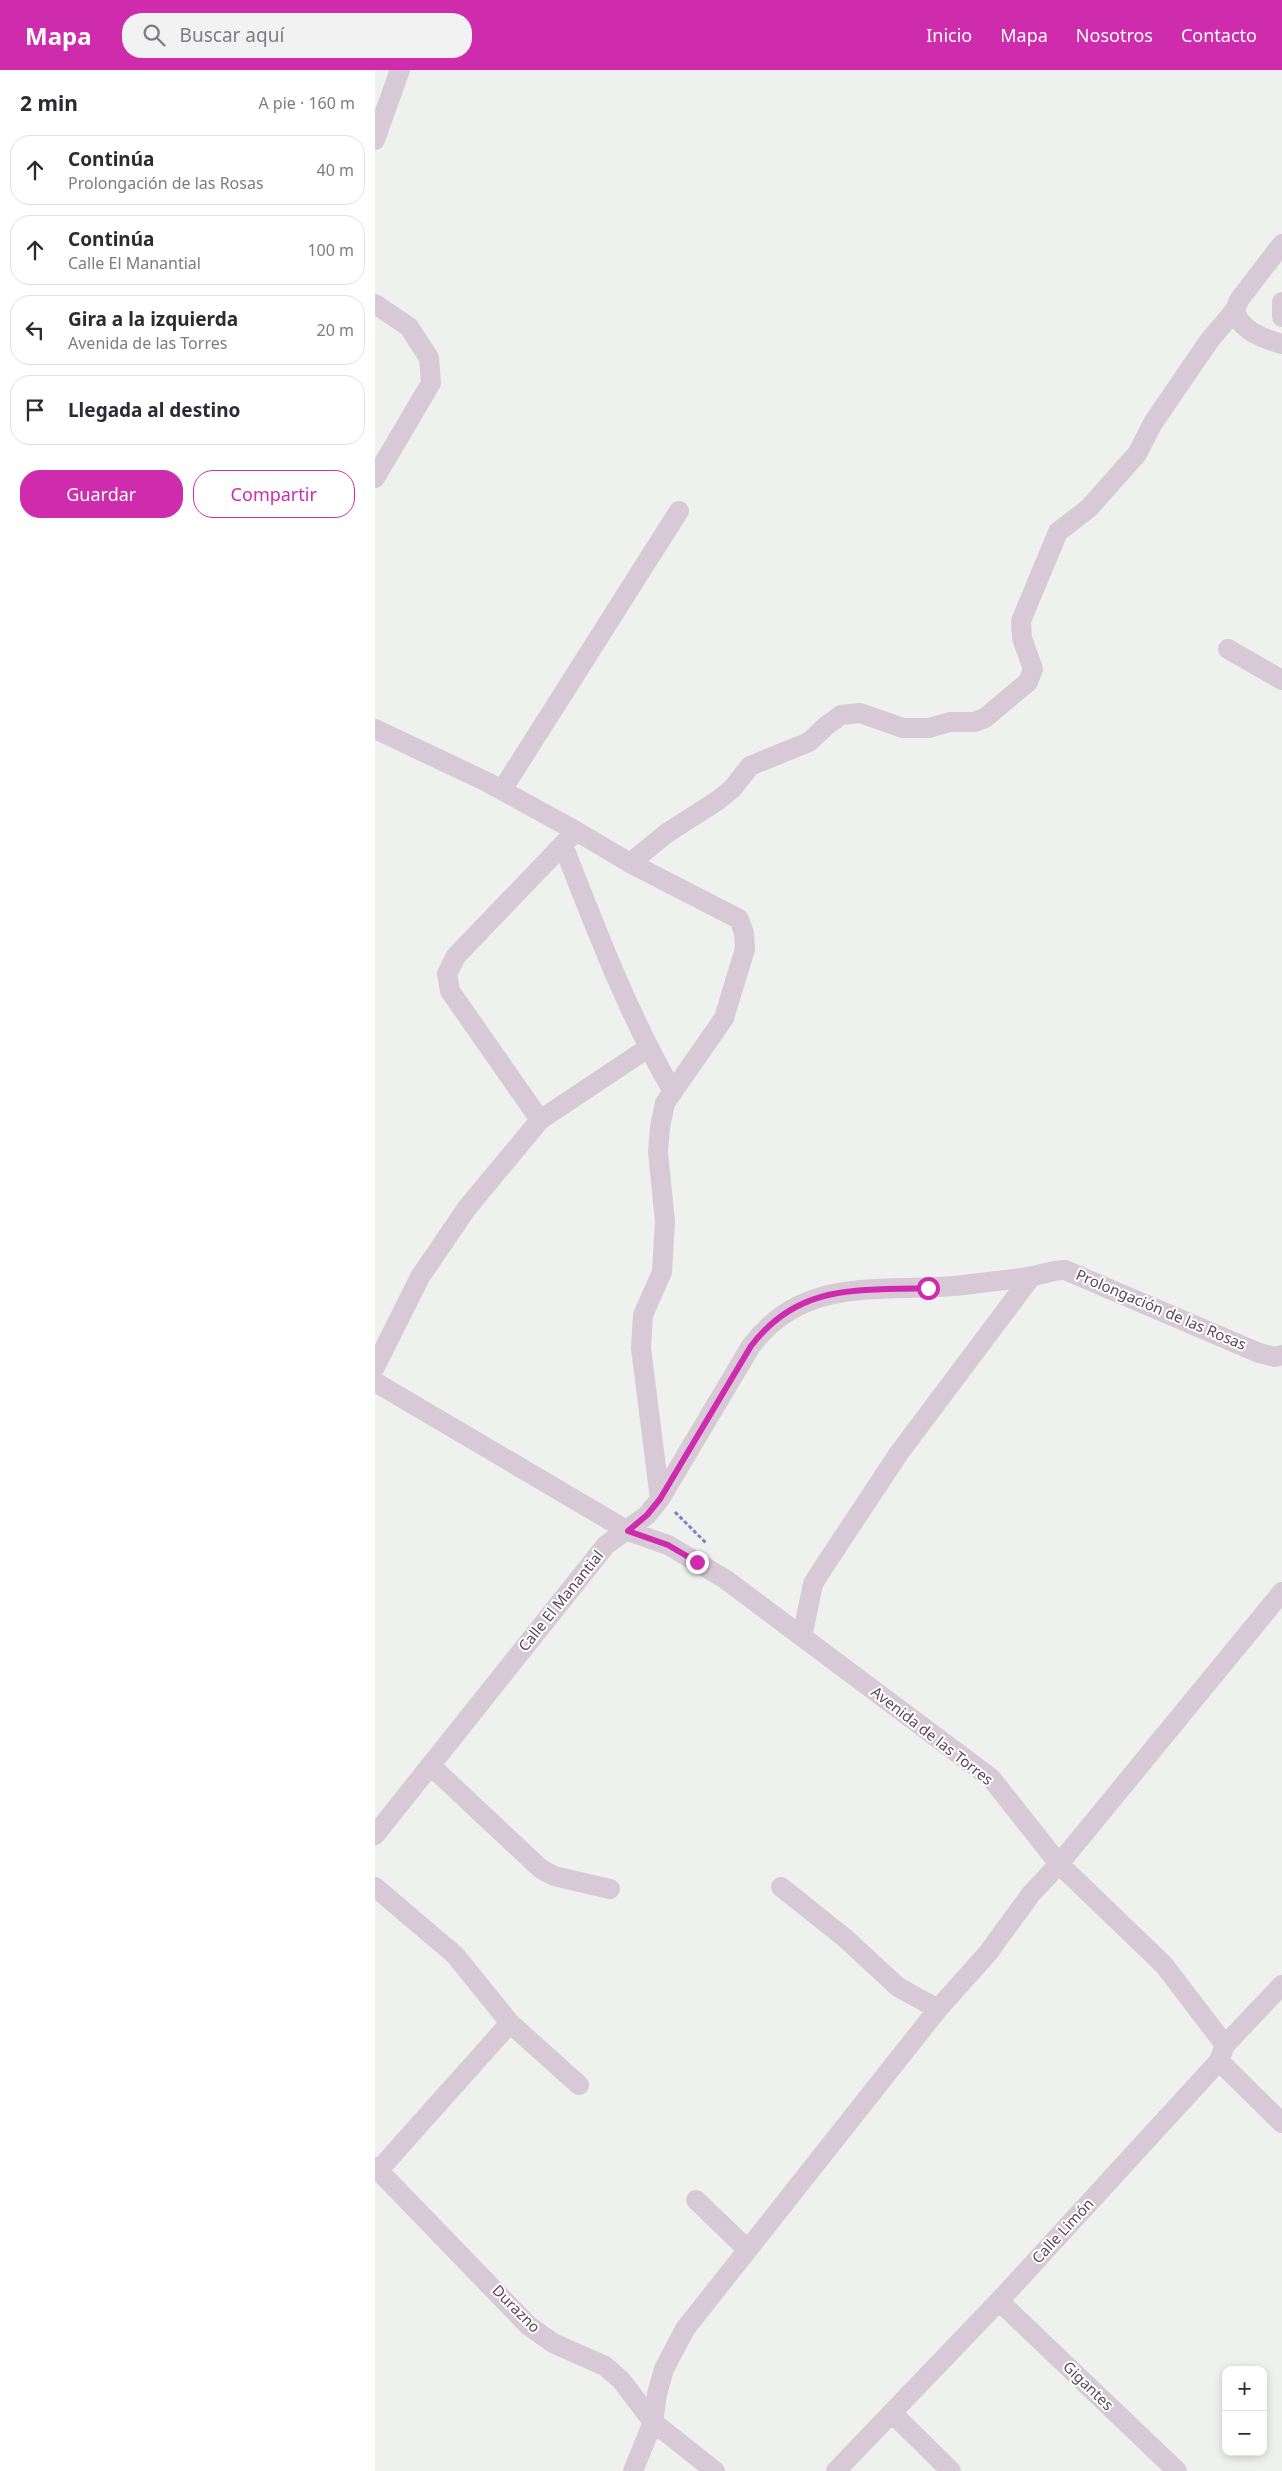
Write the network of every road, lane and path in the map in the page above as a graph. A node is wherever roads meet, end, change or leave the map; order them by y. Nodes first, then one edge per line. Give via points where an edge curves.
1 (400, 70) edge
2 (375, 140) edge
3 (1282, 244) edge
4 (1282, 302) edge
5 (375, 304) edge
6 (1235, 310) junction
7 (1282, 317) edge
8 (1282, 344) edge
9 (375, 478) edge
10 (679, 511) dead end
11 (1228, 649) dead end
12 (1282, 680) edge
13 (375, 729) edge
14 (502, 790) junction
15 (570, 838) junction
16 (630, 864) junction
17 (648, 1048) junction
18 (673, 1092) junction
19 (539, 1120) junction
20 (1031, 1277) junction
21 (802, 1303) joint
22 (1282, 1355) edge
23 (375, 1367) edge
24 (375, 1382) edge
25 (660, 1499) junction
26 (628, 1531) junction
27 (1282, 1592) edge
28 (802, 1638) junction
29 (430, 1764) junction
30 (375, 1835) edge
31 (1059, 1864) junction
32 (375, 1887) edge
33 (781, 1887) dead end
34 (611, 1889) dead end
35 (1282, 1985) edge
36 (938, 2009) junction
37 (510, 2023) junction
38 (1222, 2053) junction
39 (579, 2085) dead end
40 (1282, 2123) edge
41 (377, 2169) edge
42 (696, 2200) dead end
43 (747, 2249) junction
44 (999, 2301) junction
45 (892, 2413) junction
46 (653, 2422) junction
47 (633, 2471) edge
48 (715, 2471) edge
49 (836, 2471) edge
50 (951, 2471) edge
51 (1177, 2471) edge

1 - 2 street
3 - 6 street via 1239,300
4 - 7 street
5 - 9 street via 409,327 429,358 431,383
6 - 8 street via 1241,323 1263,338
6 - 16 street via 1203,349 1153,423 1137,454 1089,508 1058,532 1021,621 1022,638 1033,669 1028,682 985,718 974,722 903,728 860,712 841,715 809,742 750,766 733,789 667,833
10 - 14 street
11 - 12 street
13 - 14 street
14 - 15 street
15 - 16 street
15 - 17 street
15 - 19 street via 456,956 447,974 450,991
16 - 18 street via 739,919 744,933 745,949 723,1018
17 - 18 street
17 - 19 street
18 - 25 street via 665,1103 658,1152 665,1222 662,1272 643,1315 641,1348
19 - 23 street via 467,1208 419,1277
20 - 21 street, Prolongación de las Rosas via 945,1287 839,1292
20 - 22 street, Prolongación de las Rosas via 1056,1270 1073,1272 1259,1353 1275,1357
20 - 28 street via 899,1453 819,1574 813,1584
21 - 25 street, Calle El Manantial via 772,1321 751,1346
24 - 26 street, Avenida de las Torres
25 - 26 street, Calle El Manantial
26 - 28 street, Avenida de las Torres via 668,1545 725,1579
26 - 29 street, Calle El Manantial via 606,1545
27 - 31 street
28 - 31 street, Avenida de las Torres via 991,1778
29 - 30 street, Calle El Manantial
29 - 34 street via 541,1869 554,1876
31 - 36 street via 1031,1894 988,1953
31 - 38 street, Avenida de las Torres via 1164,1965
32 - 37 street via 455,1955
33 - 36 street via 845,1938 898,1988
35 - 38 street, Calle Limón
36 - 43 street
37 - 39 street
37 - 41 street
38 - 40 street, Avenida de las Torres
38 - 44 street, Calle Limón
41 - 46 street, Durazno via 529,2326 553,2343 605,2366 621,2380
42 - 43 street
43 - 46 street via 685,2330 664,2369
44 - 45 street, Calle Limón
44 - 51 street, Gigantes
45 - 49 street, Calle Limón
45 - 50 street
46 - 47 street
46 - 48 street, Durazno

